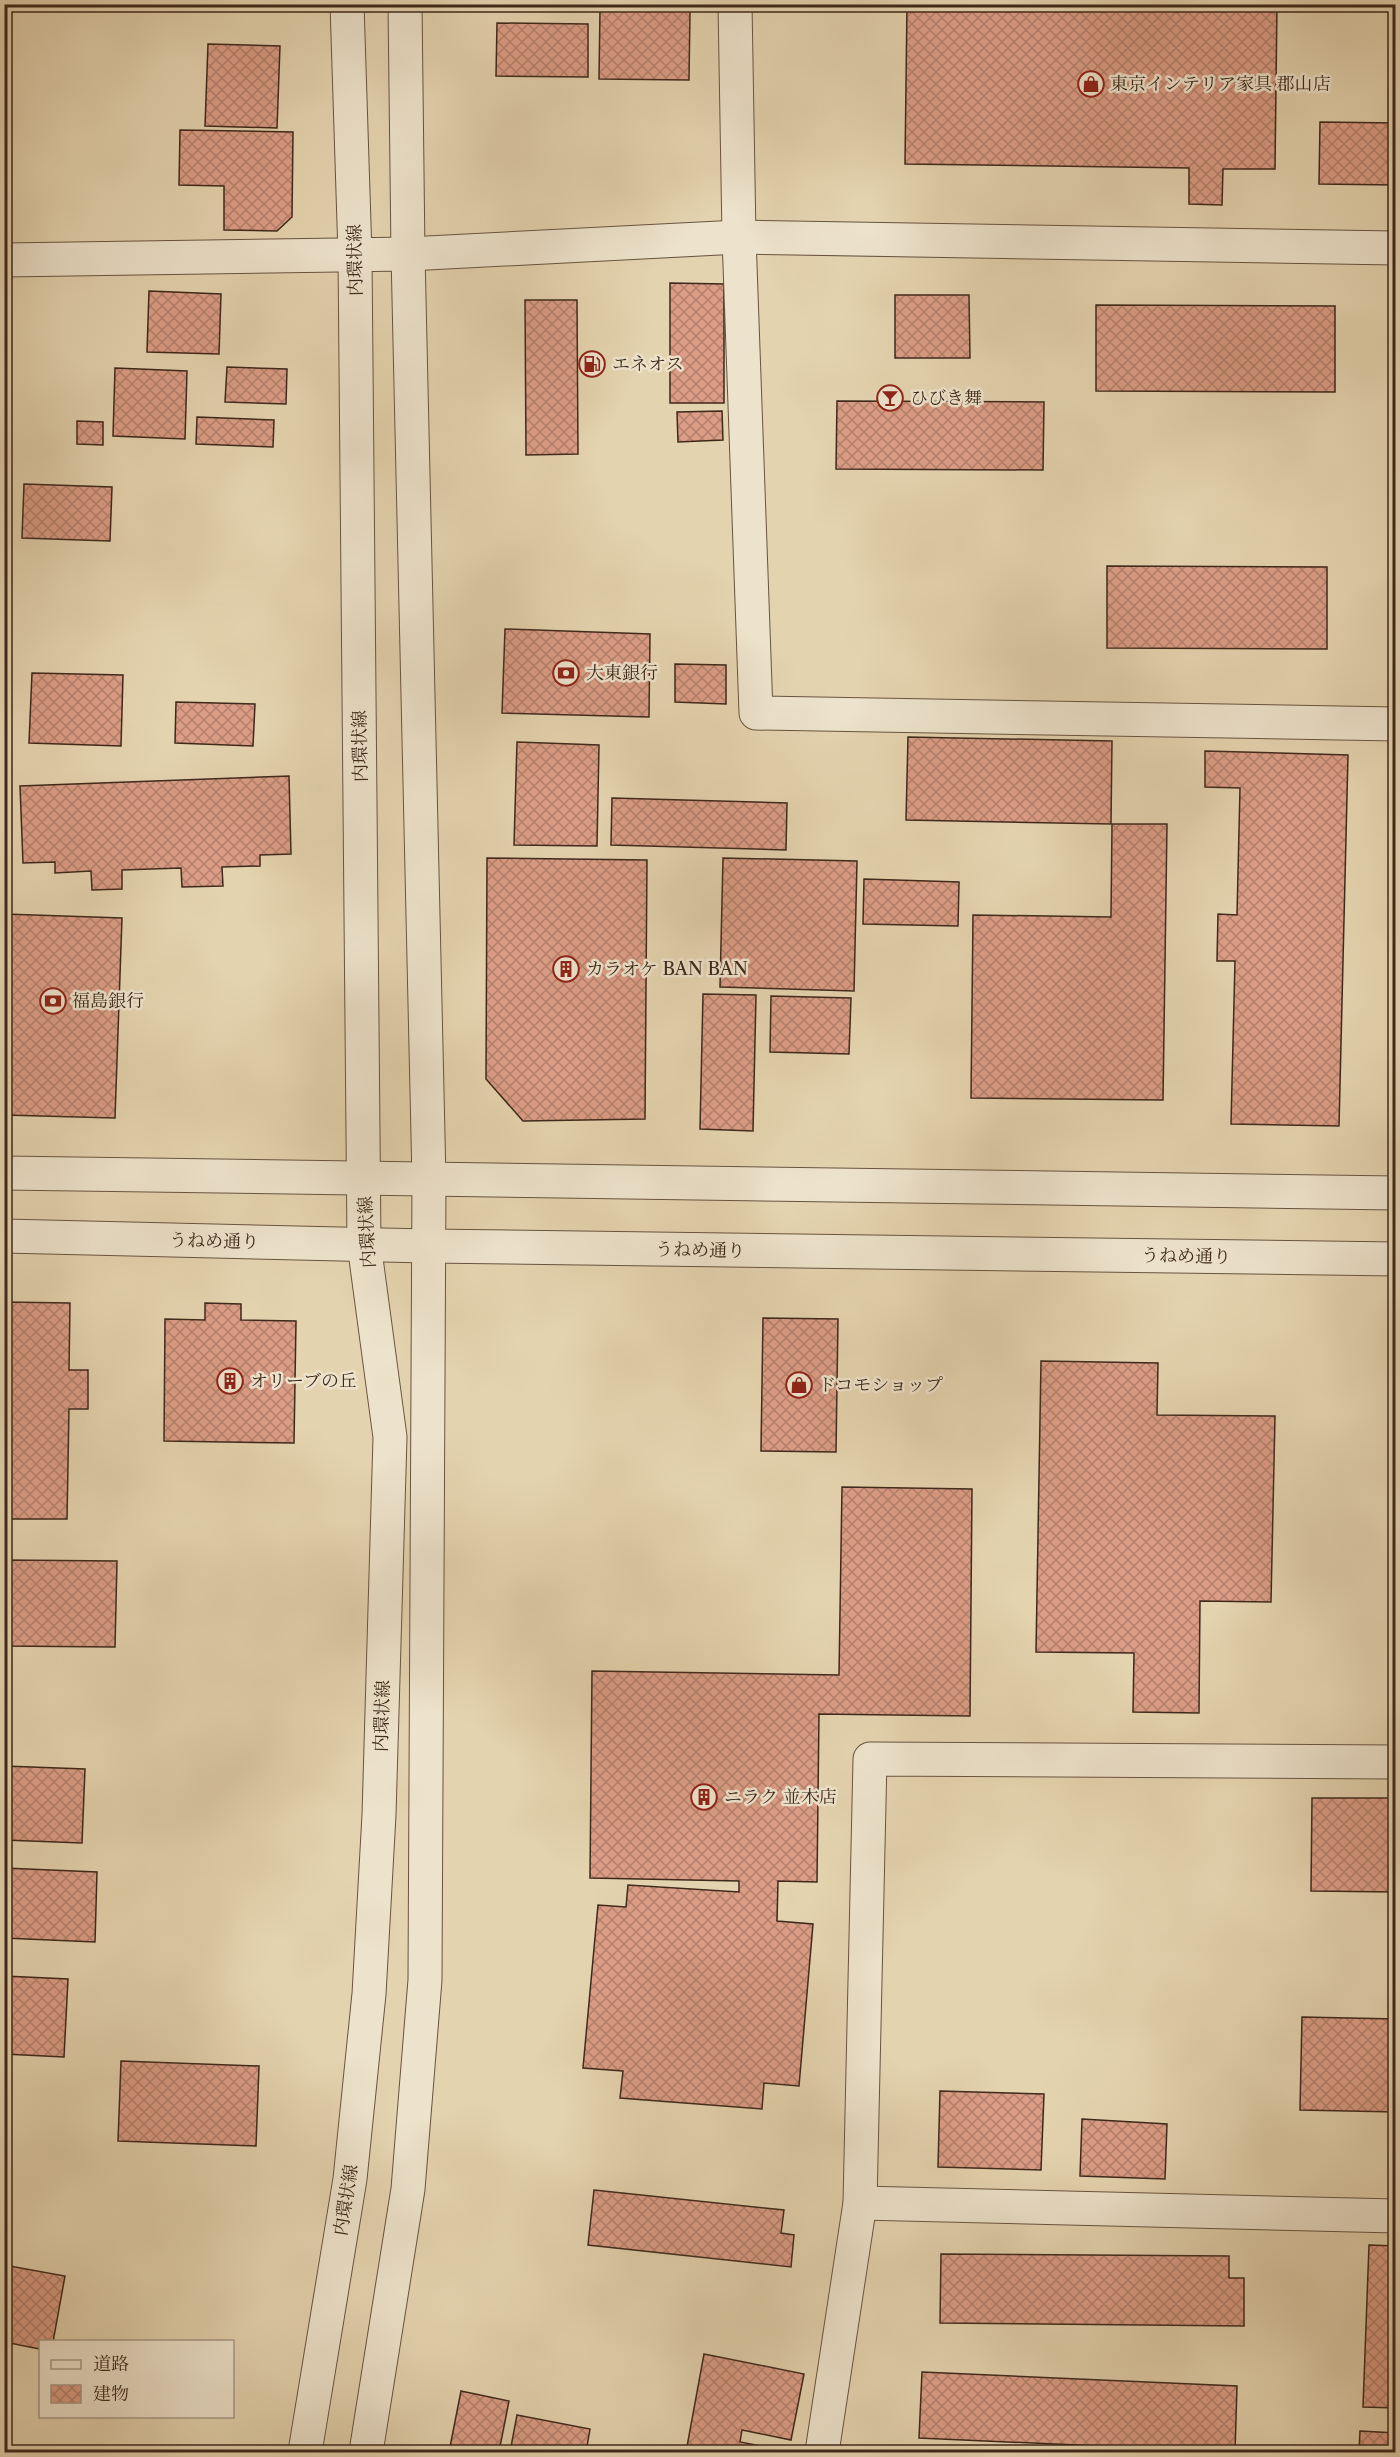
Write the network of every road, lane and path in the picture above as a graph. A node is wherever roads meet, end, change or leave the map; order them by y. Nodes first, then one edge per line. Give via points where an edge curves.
1 (347, 4) edge
2 (405, 4) edge
3 (735, 4) edge
4 (739, 237) junction
5 (1395, 248) edge
6 (408, 254) junction
7 (355, 255) junction
8 (4, 260) edge
9 (1395, 724) edge
10 (4, 1173) edge
11 (364, 1178) junction
12 (429, 1180) junction
13 (1395, 1194) edge
14 (4, 1236) edge
15 (364, 1244) junction
16 (427, 1246) junction
17 (1395, 1259) edge
18 (1395, 1762) edge
19 (860, 2203) junction
20 (1395, 2216) edge
21 (305, 2452) edge
22 (366, 2452) edge
23 (822, 2452) edge

1 - 7 street, 内環状線
2 - 6 street
3 - 4 street
4 - 5 street
4 - 6 street
4 - 9 street via 756,713
6 - 7 street
6 - 12 street
7 - 8 street
7 - 11 street, 内環状線
10 - 11 street
11 - 12 street
11 - 15 street, 内環状線
12 - 13 street
12 - 16 street
14 - 15 street, うねめ通り
15 - 16 street, うねめ通り
15 - 21 street, 内環状線 via 390,1437 379,1815 369,1994 350,2179
16 - 17 street, うねめ通り
16 - 22 street via 425,1980 408,2189
18 - 19 street via 870,1759
19 - 20 street
19 - 23 street

